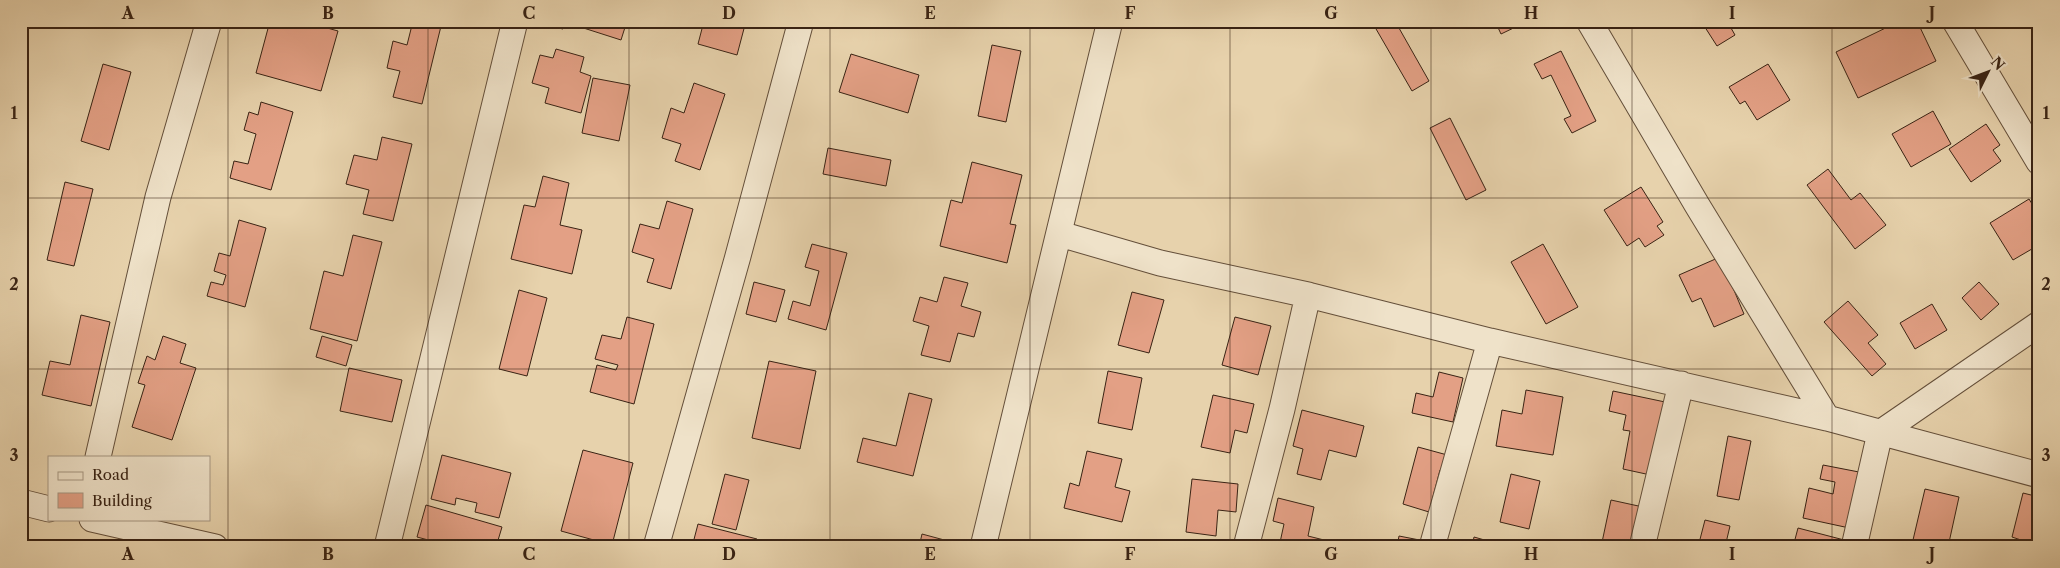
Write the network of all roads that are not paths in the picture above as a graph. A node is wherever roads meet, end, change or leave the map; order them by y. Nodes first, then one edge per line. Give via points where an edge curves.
1 (209, 21) edge
2 (515, 21) edge
3 (801, 21) edge
4 (1110, 21) edge
5 (1589, 21) edge
6 (1955, 21) edge
7 (2039, 162) edge
8 (1060, 234) junction
9 (1308, 295) junction
10 (2039, 324) edge
11 (1490, 341) junction
12 (1681, 384) junction
13 (1827, 418) junction
14 (1880, 433) junction
15 (98, 456) edge
16 (2039, 475) edge
17 (21, 502) edge
18 (48, 509) edge
19 (96, 520) edge
20 (215, 547) edge
21 (388, 547) edge
22 (656, 547) edge
23 (984, 547) edge
24 (1246, 547) edge
25 (1432, 547) edge
26 (1642, 547) edge
27 (1854, 547) edge

1 - 15 street via 158,198
2 - 21 street
3 - 22 street
4 - 8 street
5 - 13 street
6 - 7 street
8 - 9 street via 1160,263
8 - 23 street
9 - 11 street
9 - 24 street
10 - 14 street
11 - 12 street
11 - 25 street
12 - 13 street
12 - 26 street
13 - 14 street
14 - 16 street
14 - 27 street
17 - 18 street
19 - 20 street

